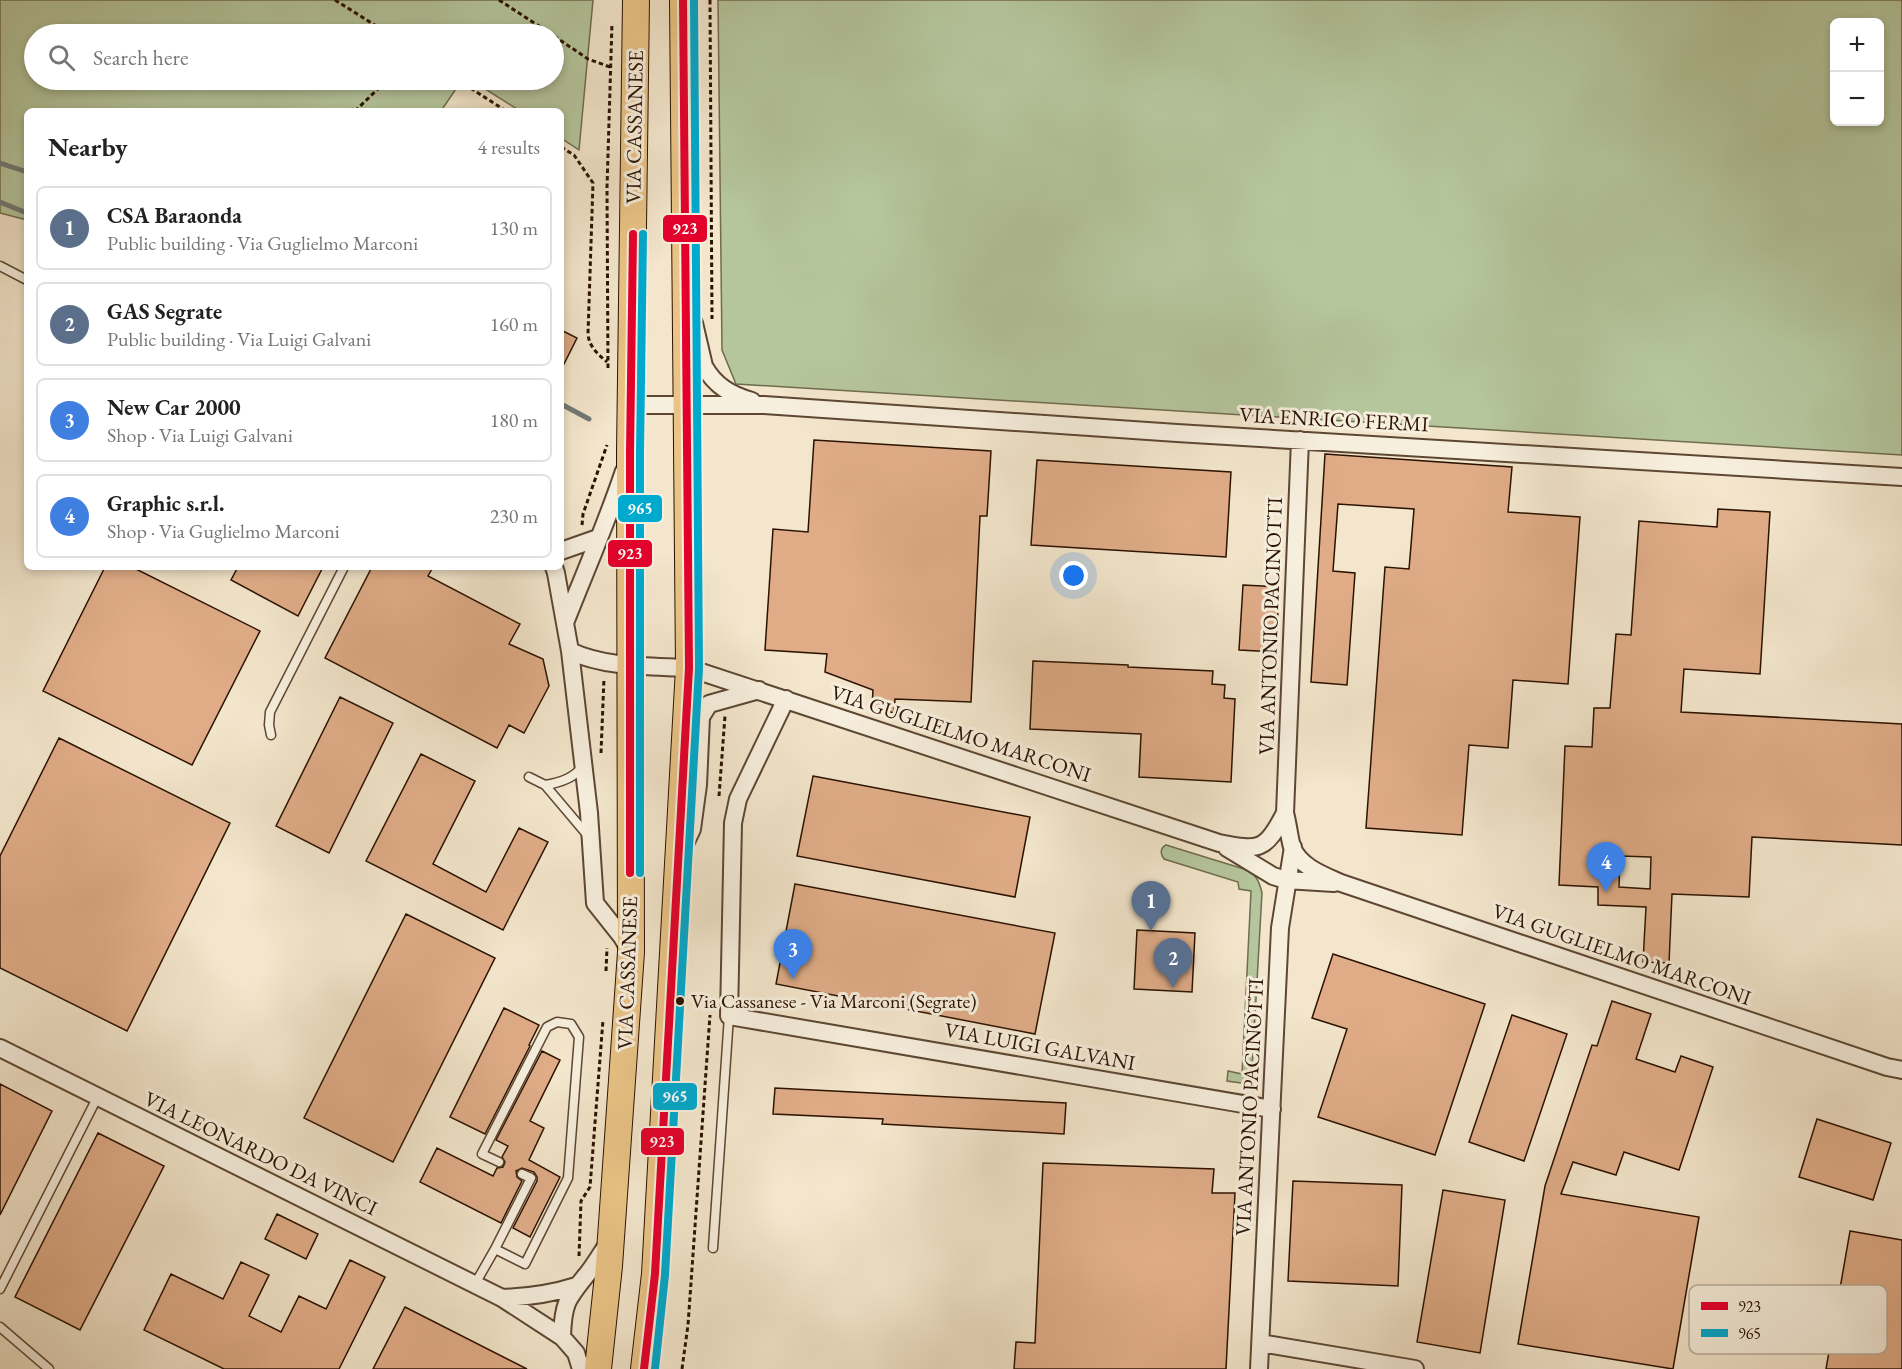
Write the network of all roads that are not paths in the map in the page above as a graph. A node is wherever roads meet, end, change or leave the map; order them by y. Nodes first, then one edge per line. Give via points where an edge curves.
1 (636, 0) edge
2 (683, 0) edge
3 (0, 266) edge
4 (24, 278) edge
5 (685, 297) junction
6 (631, 394) junction
7 (686, 405) junction
8 (764, 405) junction
9 (1300, 440) junction
10 (619, 446) junction
11 (1902, 477) edge
12 (598, 538) junction
13 (564, 550) edge
14 (342, 570) edge
15 (555, 570) edge
16 (565, 624) junction
17 (570, 651) junction
18 (617, 663) junction
19 (689, 668) junction
20 (759, 690) junction
21 (786, 699) junction
22 (271, 735) dead end
23 (584, 765) junction
24 (529, 777) dead end
25 (544, 785) junction
26 (1285, 813) junction
27 (591, 839) junction
28 (1219, 843) junction
29 (1293, 847) junction
30 (678, 858) junction
31 (1286, 880) junction
32 (1341, 883) junction
33 (631, 952) junction
34 (729, 1016) junction
35 (0, 1048) edge
36 (1895, 1068) edge
37 (1902, 1077) edge
38 (98, 1096) junction
39 (1272, 1109) junction
40 (500, 1162) dead end
41 (522, 1174) dead end
42 (611, 1239) junction
43 (713, 1248) dead end
44 (495, 1249) junction
45 (475, 1284) junction
46 (576, 1286) junction
47 (0, 1289) edge
48 (502, 1298) junction
49 (0, 1327) edge
50 (562, 1337) junction
51 (1261, 1343) junction
52 (49, 1369) edge
53 (581, 1369) edge
54 (598, 1369) edge
55 (644, 1369) edge
56 (1259, 1369) edge
57 (1415, 1369) edge

1 - 6 main road, VIA CASSANESE
2 - 5 main road, VIA CASSANESE
3 - 4 lane
5 - 7 main road, VIA CASSANESE
5 - 8 street, VIA ENRICO FERMI via 707,372 728,392
6 - 7 street, VIA ENRICO FERMI
6 - 10 main road, VIA CASSANESE
7 - 8 street, VIA ENRICO FERMI
7 - 19 main road, VIA CASSANESE
8 - 9 street, VIA ENRICO FERMI
9 - 11 street, VIA ENRICO FERMI
9 - 26 street, VIA ANTONIO PACINOTTI
10 - 12 street via 611,510
10 - 18 main road, VIA CASSANESE
12 - 13 street
12 - 16 street
14 - 22 lane via 270,712
15 - 16 street
16 - 17 street
17 - 18 street, VIA GUGLIELMO MARCONI
17 - 23 street
18 - 19 street, VIA GUGLIELMO MARCONI
18 - 33 main road, VIA CASSANESE
19 - 20 street, VIA GUGLIELMO MARCONI
19 - 30 main road, VIA CASSANESE
20 - 21 street, VIA GUGLIELMO MARCONI
20 - 30 street via 709,704 700,717 692,830
21 - 28 street, VIA GUGLIELMO MARCONI
21 - 34 street via 738,799 733,823
23 - 25 lane via 569,779
23 - 27 street
24 - 25 lane
25 - 27 lane
26 - 28 street, VIA GUGLIELMO MARCONI via 1264,844 1246,849
26 - 29 street, VIA GUGLIELMO MARCONI
27 - 33 street via 595,903
28 - 31 street, VIA GUGLIELMO MARCONI
29 - 31 street, VIA ANTONIO PACINOTTI
29 - 32 street, VIA GUGLIELMO MARCONI via 1312,870
30 - 55 main road, VIA CASSANESE via 655,1274
31 - 32 street, VIA GUGLIELMO MARCONI
31 - 39 street, VIA ANTONIO PACINOTTI via 1280,928
32 - 36 street, VIA GUGLIELMO MARCONI
33 - 42 main road, VIA CASSANESE
34 - 39 street, VIA LUIGI GALVANI
34 - 43 lane
35 - 38 street, VIA LEONARDO DA VINCI
36 - 37 street, VIA GUGLIELMO MARCONI
38 - 45 street, VIA LEONARDO DA VINCI
38 - 47 lane
39 - 51 street, VIA ANTONIO PACINOTTI
40 - 44 lane via 482,1154 547,1027 557,1022 571,1024 579,1037 568,1178 525,1264
41 - 44 lane via 531,1178
42 - 46 street
42 - 54 main road, VIA CASSANESE
44 - 45 lane
45 - 48 street, VIA LEONARDO DA VINCI
46 - 48 street via 555,1293
46 - 50 street via 568,1299
48 - 50 street, VIA LEONARDO DA VINCI
49 - 52 lane
50 - 53 street via 576,1353
51 - 56 street, VIA ANTONIO PACINOTTI
51 - 57 street

